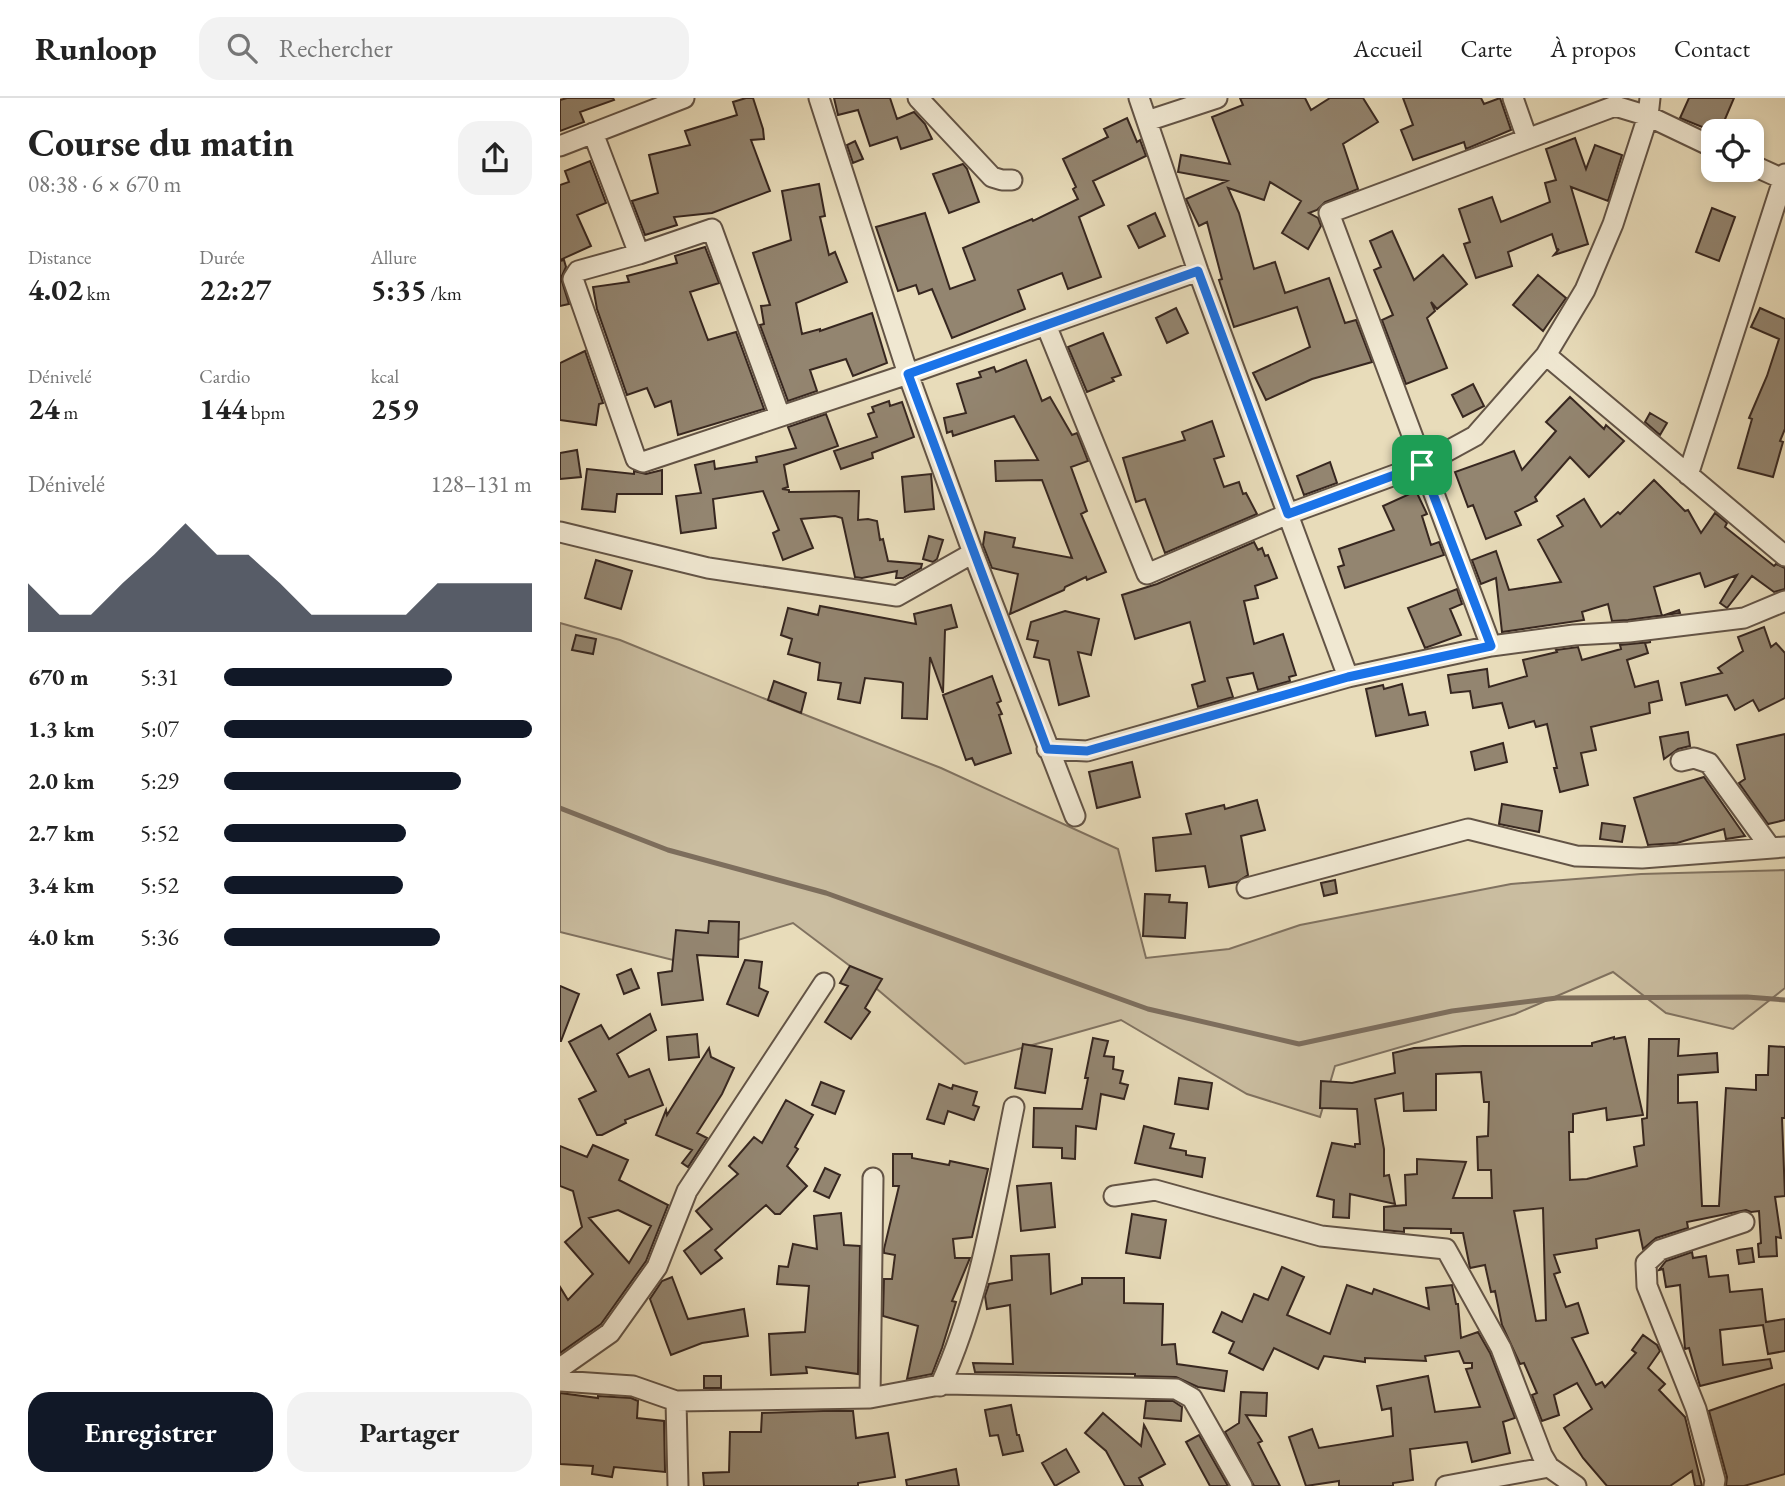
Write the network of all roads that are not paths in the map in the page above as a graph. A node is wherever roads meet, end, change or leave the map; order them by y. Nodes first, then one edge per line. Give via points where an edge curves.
1 (684, 98) edge
2 (819, 98) edge
3 (918, 98) edge
4 (1139, 98) edge
5 (1217, 98) edge
6 (1513, 98) edge
7 (1649, 107) edge
8 (1147, 121) junction
9 (593, 133) junction
10 (1527, 138) junction
11 (1701, 140) edge
12 (560, 146) edge
13 (1764, 170) edge
14 (1784, 178) edge
15 (1012, 180) dead end
16 (639, 254) junction
17 (1198, 271) junction
18 (1046, 325) junction
19 (1546, 355) junction
20 (908, 374) junction
21 (780, 416) junction
22 (1422, 465) junction
23 (1688, 475) junction
24 (1288, 514) junction
25 (560, 532) edge
26 (973, 553) junction
27 (1785, 556) edge
28 (1785, 601) edge
29 (1491, 646) junction
30 (1348, 677) junction
31 (1047, 749) junction
32 (1681, 761) dead end
33 (1075, 816) dead end
34 (1777, 847) edge
35 (1247, 888) dead end
36 (824, 982) dead end
37 (1014, 1107) dead end
38 (873, 1178) dead end
39 (1114, 1196) dead end
40 (1744, 1222) dead end
41 (560, 1368) edge
42 (560, 1381) edge
43 (940, 1386) junction
44 (870, 1398) junction
45 (676, 1401) junction
46 (1549, 1467) junction
47 (678, 1486) edge
48 (1242, 1486) edge
49 (1446, 1486) edge
50 (1576, 1486) edge
51 (1714, 1486) edge

1 - 9 street
2 - 20 street
3 - 15 street via 992,177
4 - 8 street
5 - 8 street
6 - 10 street
7 - 10 street via 1615,106
7 - 11 street
7 - 19 street via 1613,224 1585,290
8 - 17 street
9 - 12 street
9 - 16 street
10 - 22 street via 1329,213
13 - 14 street
14 - 23 street
16 - 21 street via 709,229 715,232
16 - 21 street via 578,271 573,279 636,458 643,462
17 - 18 street
17 - 24 street
18 - 20 street
18 - 24 street via 1147,574
19 - 22 street via 1475,436
19 - 23 street
20 - 21 street
20 - 26 street
22 - 24 street
22 - 29 street
23 - 27 street
24 - 30 street
25 - 26 street via 708,568 897,596
26 - 31 street
28 - 29 street via 1744,618
29 - 30 street
30 - 31 street via 1087,751
31 - 33 street
32 - 34 street via 1694,758 1709,763
34 - 35 street via 1642,858 1576,856 1468,829
36 - 41 street via 687,1191 657,1267 610,1333
37 - 43 street via 987,1239 955,1352
38 - 44 street
39 - 46 street via 1154,1190 1321,1236 1446,1249 1501,1348
40 - 51 street via 1660,1250 1646,1264 1647,1286 1696,1409
42 - 45 street via 634,1385
43 - 44 street
43 - 48 street via 1176,1389 1192,1398
44 - 45 street
45 - 47 street
46 - 49 street
46 - 50 street

